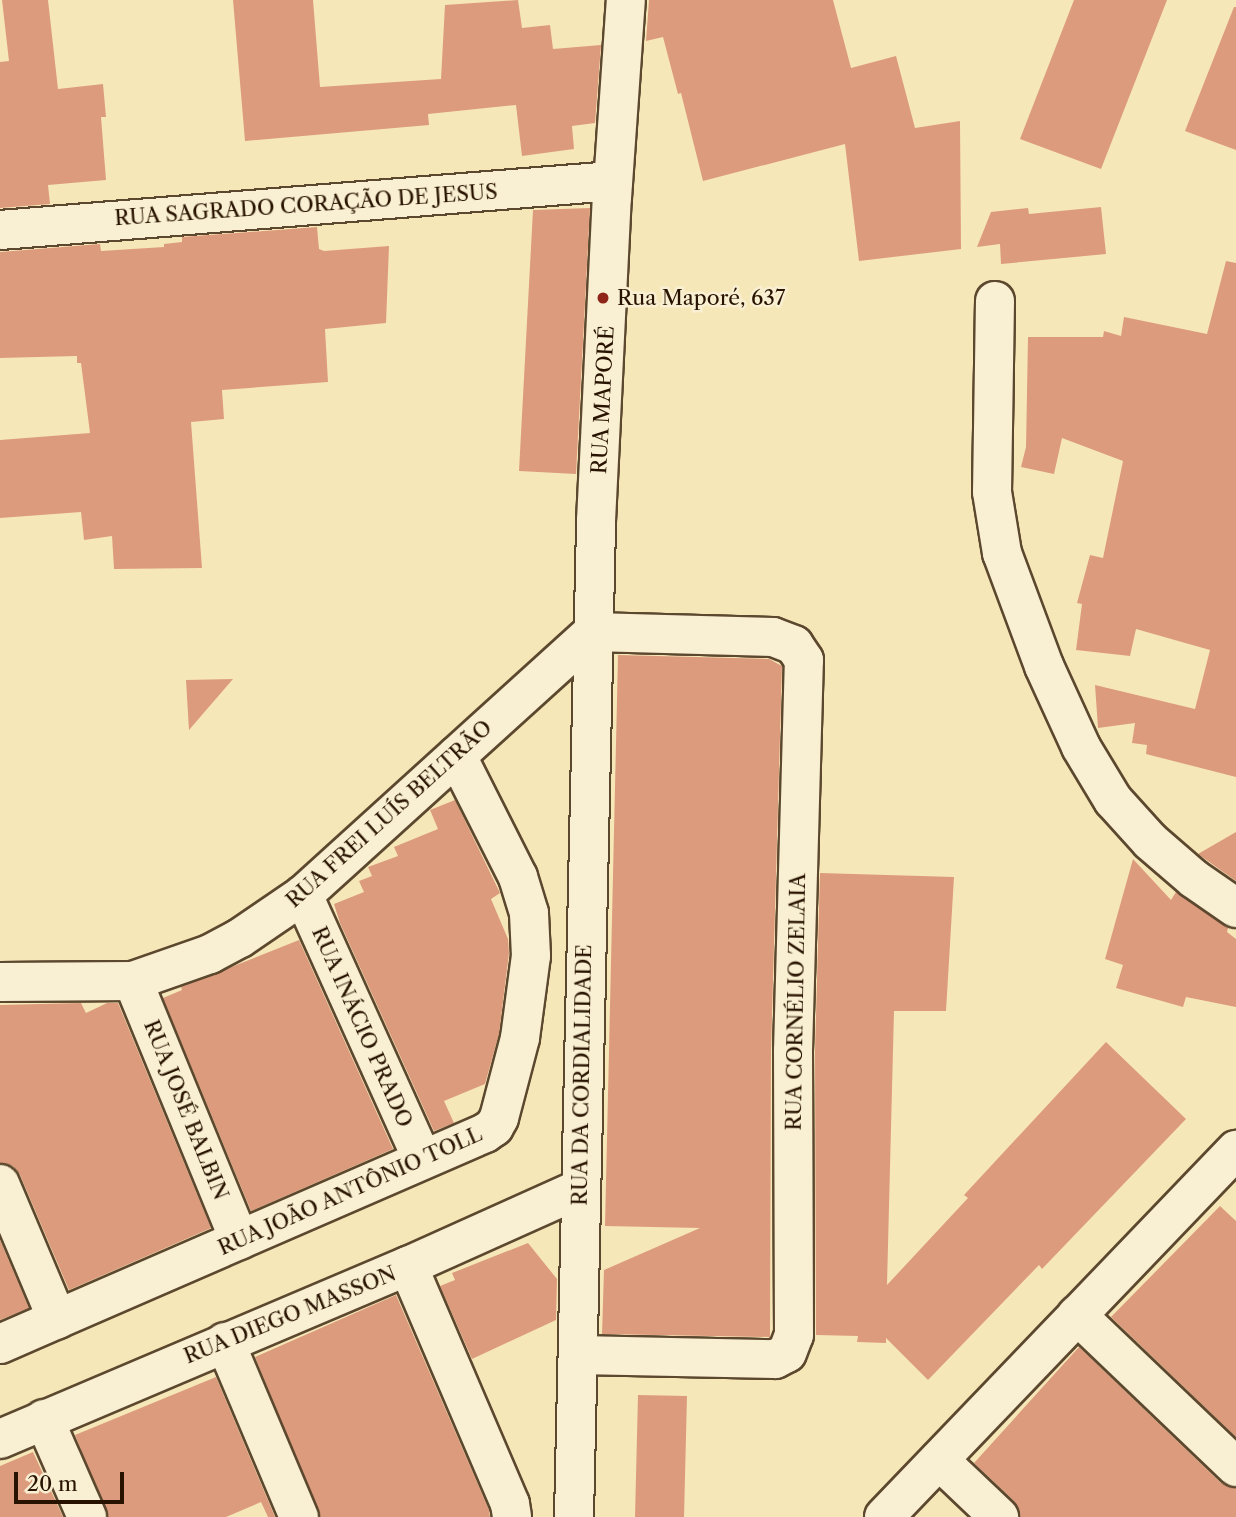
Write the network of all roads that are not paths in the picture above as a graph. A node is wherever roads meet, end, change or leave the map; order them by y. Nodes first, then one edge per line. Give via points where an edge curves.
1 (626, 0) edge
2 (613, 181) junction
3 (0, 230) edge
4 (995, 302) dead end
5 (593, 632) junction
6 (457, 756) junction
7 (303, 895) junction
8 (1236, 908) edge
9 (134, 981) junction
10 (0, 982) edge
11 (422, 1159) junction
12 (1231, 1167) edge
13 (0, 1184) edge
14 (579, 1189) junction
15 (239, 1240) junction
16 (408, 1266) junction
17 (1077, 1315) junction
18 (57, 1319) junction
19 (225, 1342) junction
20 (0, 1344) edge
21 (578, 1355) junction
22 (44, 1419) junction
23 (0, 1439) edge
24 (939, 1460) junction
25 (1236, 1467) edge
26 (87, 1517) edge
27 (299, 1517) edge
28 (512, 1517) edge
29 (574, 1517) edge
30 (884, 1517) edge
31 (999, 1517) edge

1 - 2 street, RUA MAPORÉ
2 - 3 street, RUA SAGRADO CORAÇÃO DE JESUS
2 - 5 street, RUA MAPORÉ
4 - 8 street via 992,492 1002,553 1044,666 1081,747 1113,800 1194,879
5 - 6 street, RUA FREI LUÍS BELTRÃO
5 - 14 street, RUA DA CORDIALIDADE
5 - 21 street, RUA CORNÉLIO ZELAIA via 773,637 794,645 804,660 793,1051 794,1335 786,1353 775,1359
6 - 7 street, RUA FREI LUÍS BELTRÃO
6 - 11 street, RUA JOÃO ANTÔNIO TOLL via 518,877 529,913 531,956 520,1038 499,1118 485,1133
7 - 9 street, RUA FREI LUÍS BELTRÃO via 210,954
7 - 11 street, RUA INÁCIO PRADO
9 - 10 street, RUA FREI LUÍS BELTRÃO
9 - 15 street, RUA JOSÉ BALBIN
11 - 15 street, RUA JOÃO ANTÔNIO TOLL
12 - 17 street
13 - 18 street
14 - 16 street, RUA DIEGO MASSON
14 - 21 street, RUA DA CORDIALIDADE
15 - 18 street, RUA JOÃO ANTÔNIO TOLL
16 - 19 street, RUA DIEGO MASSON
16 - 28 street
17 - 24 street
17 - 25 street
18 - 20 street, RUA JOÃO ANTÔNIO TOLL
19 - 22 street, RUA DIEGO MASSON
19 - 27 street
21 - 29 street, RUA DA CORDIALIDADE
22 - 23 street, RUA DIEGO MASSON
22 - 26 street
24 - 30 street
24 - 31 street

